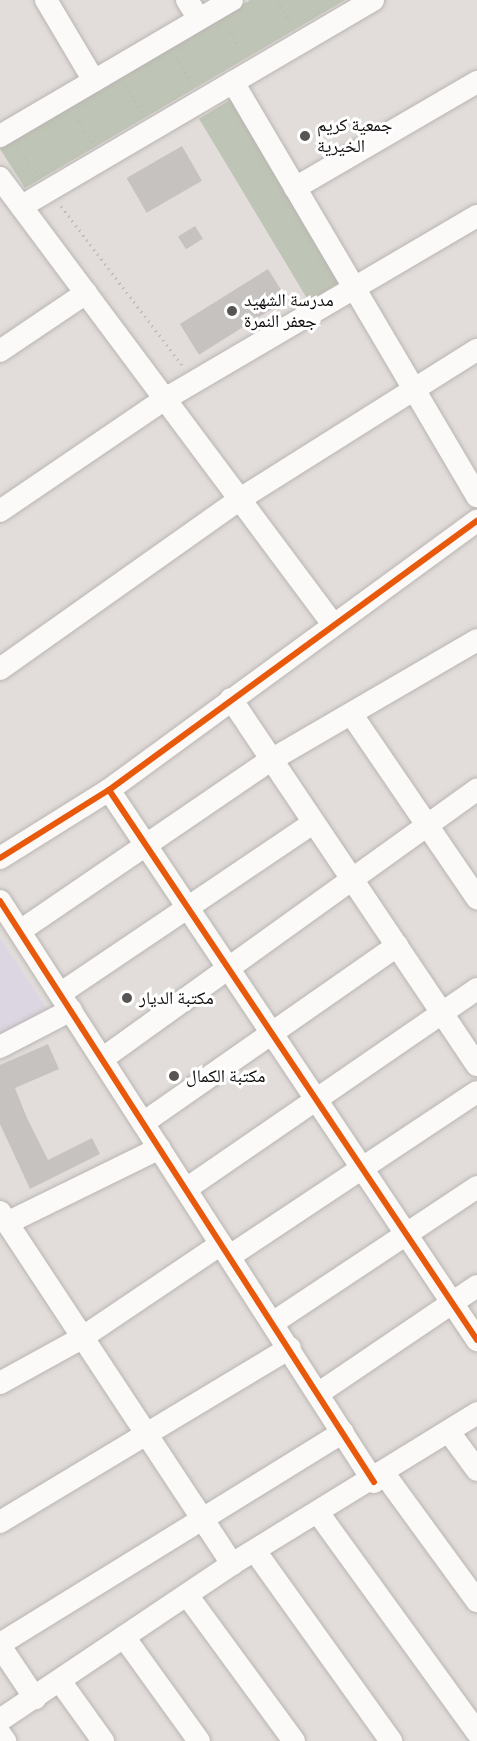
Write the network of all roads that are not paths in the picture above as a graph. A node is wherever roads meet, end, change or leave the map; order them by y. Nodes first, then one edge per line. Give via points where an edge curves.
1 (46, 0) edge
2 (188, 0) edge
3 (373, 0) edge
4 (216, 10) edge
5 (94, 81) junction
6 (233, 82) junction
7 (477, 82) edge
8 (3, 135) edge
9 (0, 178) edge
10 (295, 188) junction
11 (22, 206) junction
12 (477, 216) edge
13 (353, 286) junction
14 (86, 293) junction
15 (477, 350) edge
16 (0, 351) edge
17 (413, 388) junction
18 (165, 399) junction
19 (477, 496) edge
20 (240, 499) junction
21 (0, 511) edge
22 (477, 521) edge
23 (332, 623) junction
24 (477, 640) edge
25 (0, 669) edge
26 (231, 699) junction
27 (352, 715) junction
28 (271, 760) junction
29 (109, 790) junction
30 (477, 790) edge
31 (313, 823) junction
32 (426, 828) junction
33 (146, 844) junction
34 (0, 858) edge
35 (354, 882) junction
36 (477, 898) edge
37 (0, 901) edge
38 (186, 906) junction
39 (20, 931) junction
40 (397, 946) junction
41 (230, 970) junction
42 (477, 988) edge
43 (66, 1002) junction
44 (442, 1013) junction
45 (267, 1033) junction
46 (0, 1047) edge
47 (102, 1059) junction
48 (477, 1065) edge
49 (477, 1092) edge
50 (314, 1097) junction
51 (143, 1123) junction
52 (160, 1148) junction
53 (361, 1169) junction
54 (477, 1187) edge
55 (186, 1189) junction
56 (3, 1218) edge
57 (404, 1234) junction
58 (225, 1250) junction
59 (477, 1286) edge
60 (451, 1304) junction
61 (274, 1322) junction
62 (80, 1339) junction
63 (477, 1340) edge
64 (290, 1348) junction
65 (0, 1383) edge
66 (319, 1393) junction
67 (477, 1413) edge
68 (343, 1432) junction
69 (449, 1432) junction
70 (145, 1435) junction
71 (477, 1470) edge
72 (380, 1478) junction
73 (319, 1514) junction
74 (203, 1519) junction
75 (0, 1522) edge
76 (255, 1551) junction
77 (232, 1564) junction
78 (187, 1595) junction
79 (477, 1600) edge
80 (124, 1637) junction
81 (0, 1645) edge
82 (60, 1681) junction
83 (34, 1698) junction
84 (0, 1720) edge
85 (477, 1732) edge
86 (0, 1734) edge
87 (5, 1741) edge
88 (103, 1741) edge
89 (199, 1741) edge
90 (294, 1741) edge
91 (391, 1741) edge

1 - 5 street
2 - 4 street
3 - 6 street
4 - 5 street
5 - 8 street
6 - 10 street
6 - 11 street
7 - 10 street
9 - 11 street
10 - 13 street
11 - 14 street
12 - 13 street
13 - 17 street
13 - 18 street
14 - 16 street
14 - 18 street
15 - 17 street
17 - 19 street
17 - 20 street
18 - 20 street
18 - 21 street
20 - 23 street
20 - 25 street
22 - 23 street
23 - 26 street
24 - 27 street
26 - 28 street
26 - 29 street
27 - 28 street
27 - 32 street
28 - 31 street
28 - 33 street
29 - 33 street
29 - 34 street
30 - 32 street
31 - 35 street
31 - 38 street
32 - 35 street
32 - 36 street
33 - 38 street
33 - 39 street
35 - 40 street
35 - 41 street
37 - 39 street
38 - 41 street
38 - 43 street
39 - 43 street
40 - 44 street
40 - 45 street
41 - 45 street
41 - 47 street
42 - 44 street
43 - 46 street
43 - 47 street
44 - 48 street
44 - 50 street
45 - 50 street
45 - 51 street
47 - 51 street
49 - 53 street
50 - 53 street
50 - 55 street
51 - 52 street
52 - 55 street
52 - 56 street
53 - 57 street
53 - 58 street
54 - 57 street
55 - 58 street
56 - 62 street
57 - 60 street
57 - 61 street
58 - 61 street
58 - 62 street
59 - 60 street
60 - 63 street
60 - 66 street
61 - 64 street
62 - 65 street
62 - 70 street
64 - 66 street
64 - 70 street
66 - 68 street
67 - 69 street
68 - 72 street
68 - 74 street
69 - 71 street
69 - 72 street
70 - 74 street
70 - 75 street
72 - 73 street
72 - 79 street
73 - 76 street
73 - 85 street
74 - 77 street
74 - 81 street
76 - 77 street
76 - 91 street
77 - 78 street
78 - 80 street
78 - 90 street
80 - 82 street
80 - 89 street
81 - 83 street
82 - 83 street
82 - 88 street
83 - 84 street
86 - 87 street

